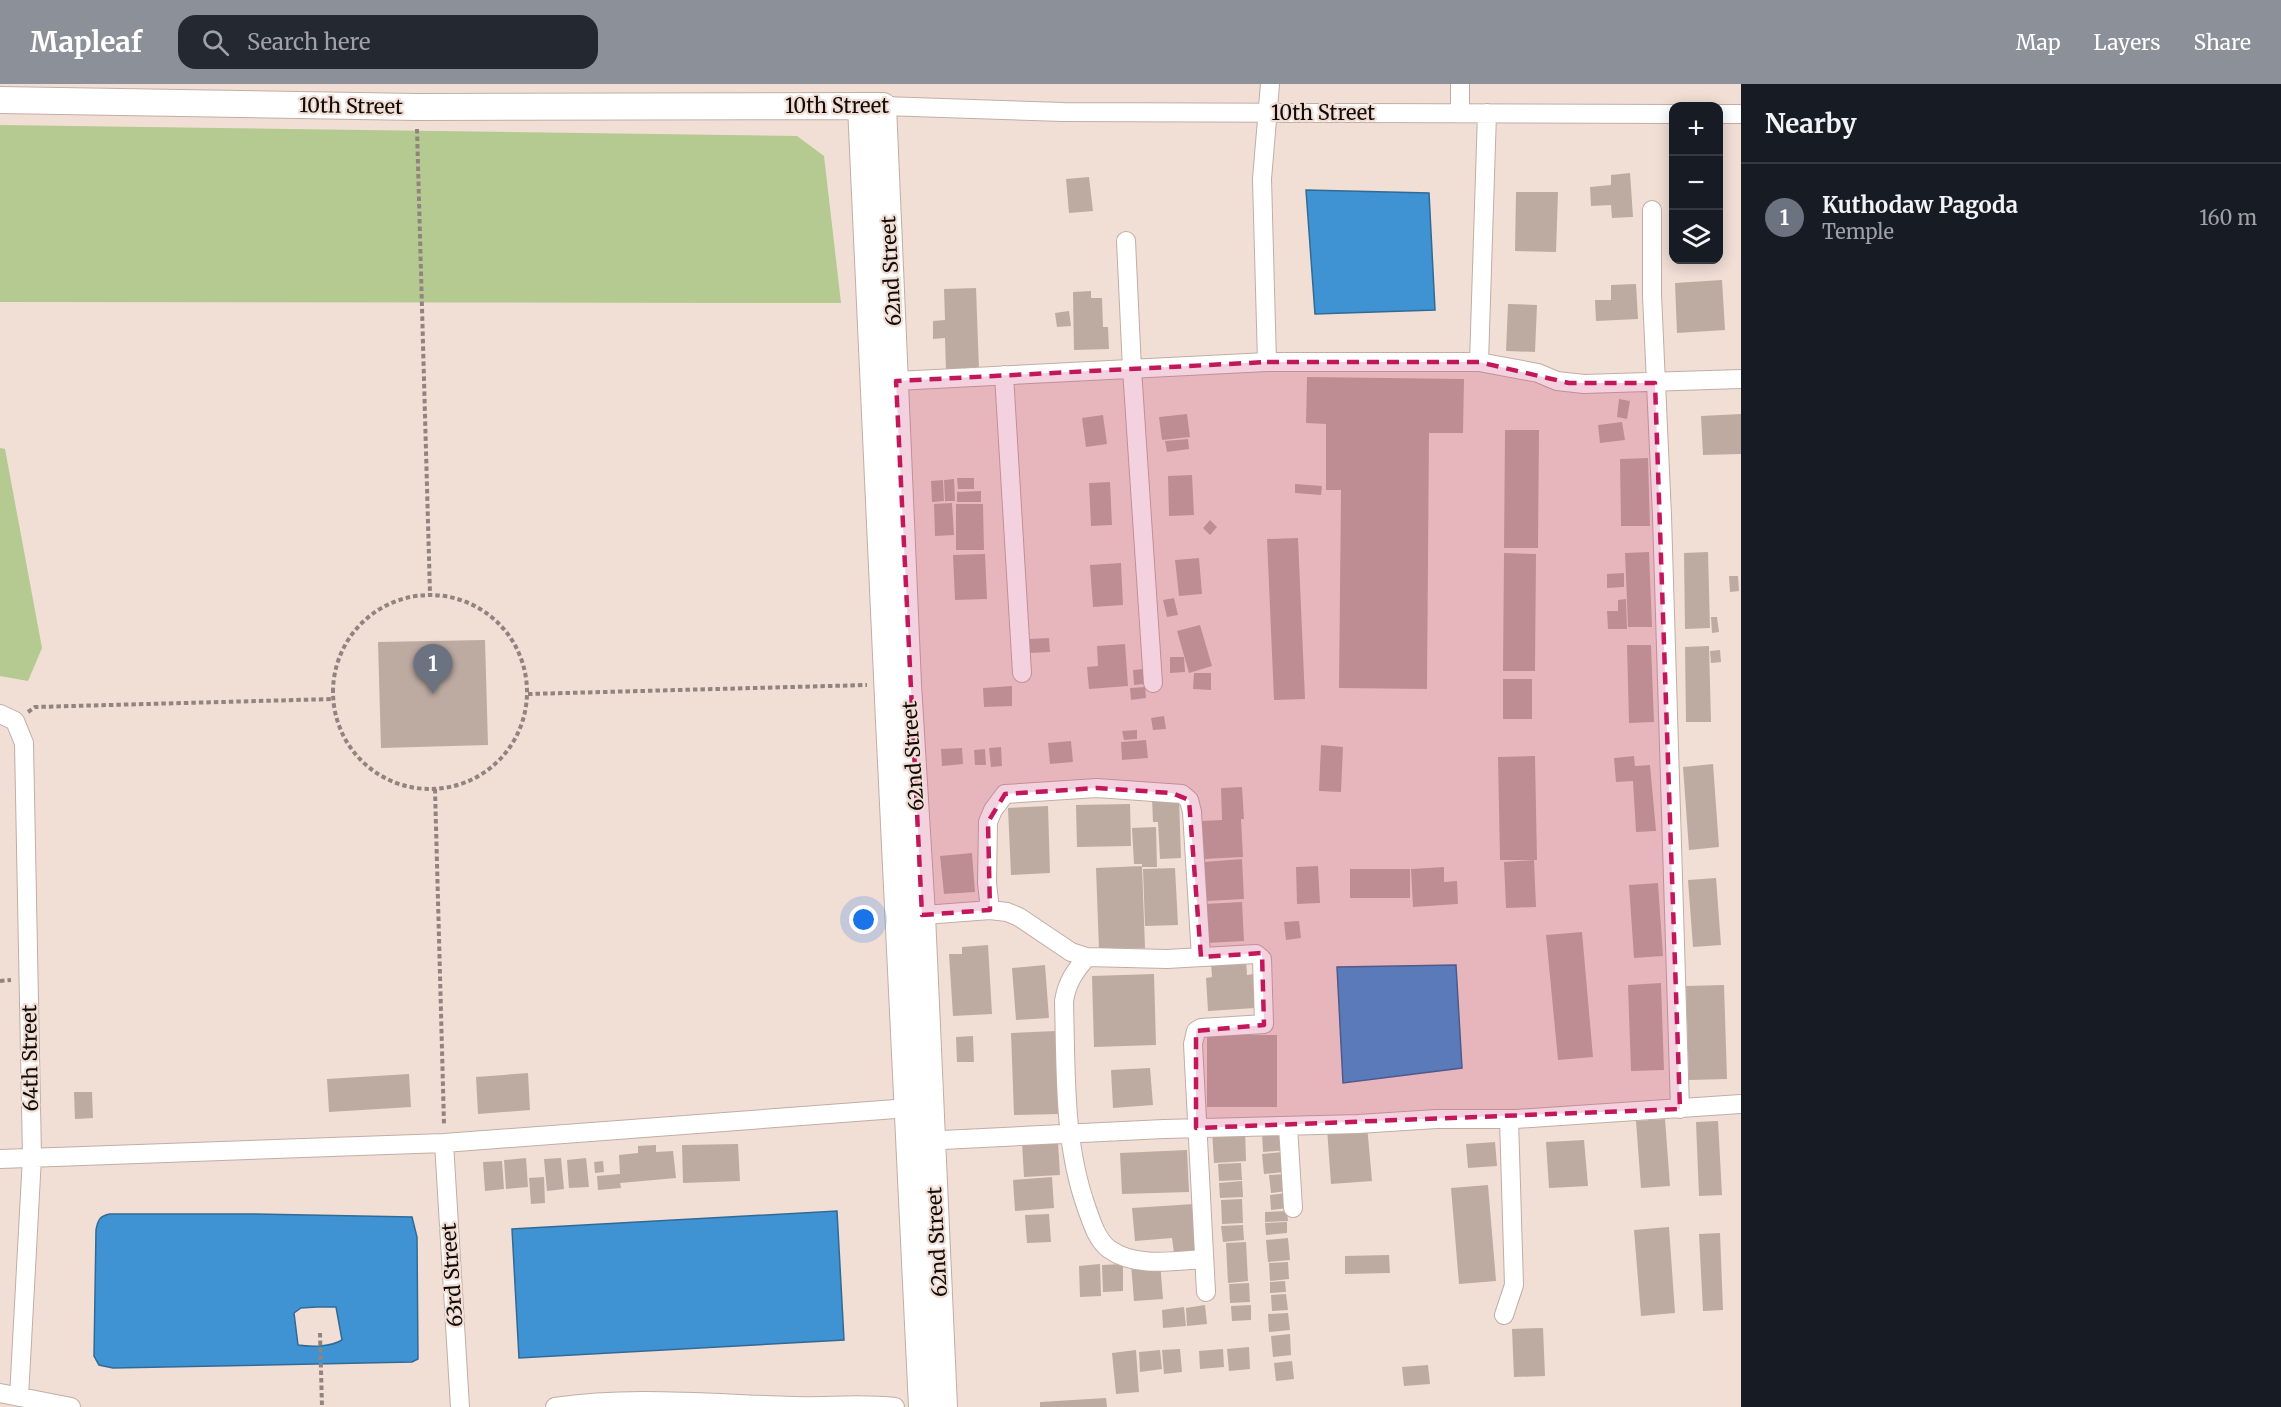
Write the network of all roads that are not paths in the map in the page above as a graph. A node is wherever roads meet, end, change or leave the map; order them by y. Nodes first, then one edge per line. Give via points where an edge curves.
1 (1270, 84) edge
2 (1460, 84) edge
3 (0, 100) edge
4 (872, 106) junction
5 (1460, 113) junction
6 (1487, 113) junction
7 (1267, 114) junction
8 (1669, 114) edge
9 (1723, 114) edge
10 (1741, 114) edge
11 (1652, 210) dead end
12 (1126, 242) dead end
13 (880, 289) junction
14 (1267, 362) junction
15 (1479, 362) junction
16 (1132, 369) junction
17 (1004, 375) junction
18 (1741, 379) edge
19 (896, 381) junction
20 (1655, 382) junction
21 (1022, 673) dead end
22 (1154, 683) dead end
23 (897, 684) junction
24 (8, 717) edge
25 (990, 910) junction
26 (911, 916) junction
27 (1087, 957) junction
28 (1201, 957) junction
29 (1741, 1104) edge
30 (909, 1108) junction
31 (1680, 1109) junction
32 (1509, 1119) junction
33 (1288, 1126) junction
34 (1196, 1128) junction
35 (1069, 1133) junction
36 (921, 1141) junction
37 (444, 1143) junction
38 (32, 1157) junction
39 (0, 1159) edge
40 (1293, 1208) dead end
41 (1204, 1258) junction
42 (1206, 1292) dead end
43 (1504, 1316) dead end
44 (0, 1394) edge
45 (18, 1397) junction
46 (71, 1407) edge
47 (460, 1407) edge
48 (555, 1407) edge
49 (895, 1407) edge
50 (922, 1407) edge
51 (944, 1407) edge

1 - 7 street
2 - 5 street
3 - 4 main road, 10th Street via 417,107
4 - 7 street, 10th Street
4 - 13 main road, 62nd Street
5 - 6 street, 10th Street
5 - 7 street, 10th Street
6 - 8 street, 10th Street
6 - 15 street
7 - 14 street via 1262,199
9 - 10 street
11 - 20 street
12 - 16 street
13 - 19 main road, 62nd Street
13 - 23 main road, 62nd Street
14 - 15 street
14 - 16 street
15 - 20 street via 1569,383
16 - 17 street
16 - 22 street
17 - 19 street
17 - 21 street
18 - 20 street
19 - 23 main road, 62nd Street
20 - 31 street
23 - 26 main road, 62nd Street
24 - 38 street, 64th Street via 24,743
25 - 26 street
25 - 27 street via 1019,917 1071,952
25 - 28 street via 988,822 1005,794 1097,788 1182,794 1189,800 1192,812
26 - 30 main road, 62nd Street
26 - 36 main road, 62nd Street
27 - 28 street
27 - 35 street via 1066,987 1064,1000
28 - 34 street via 1260,956 1264,1021 1262,1025 1196,1031
29 - 31 street
30 - 36 main road, 62nd Street
30 - 37 street
31 - 32 street
32 - 33 street
32 - 43 street via 1514,1285
33 - 34 street
33 - 40 street
34 - 35 street
34 - 41 street
35 - 36 street
35 - 41 street via 1079,1187 1097,1234 1109,1248 1135,1260
36 - 50 main road, 62nd Street
36 - 51 main road, 62nd Street
37 - 38 street
37 - 47 street, 63rd Street
38 - 39 street
38 - 45 street, 64th Street
41 - 42 street
44 - 45 street
45 - 46 street
48 - 49 street via 631,1400

